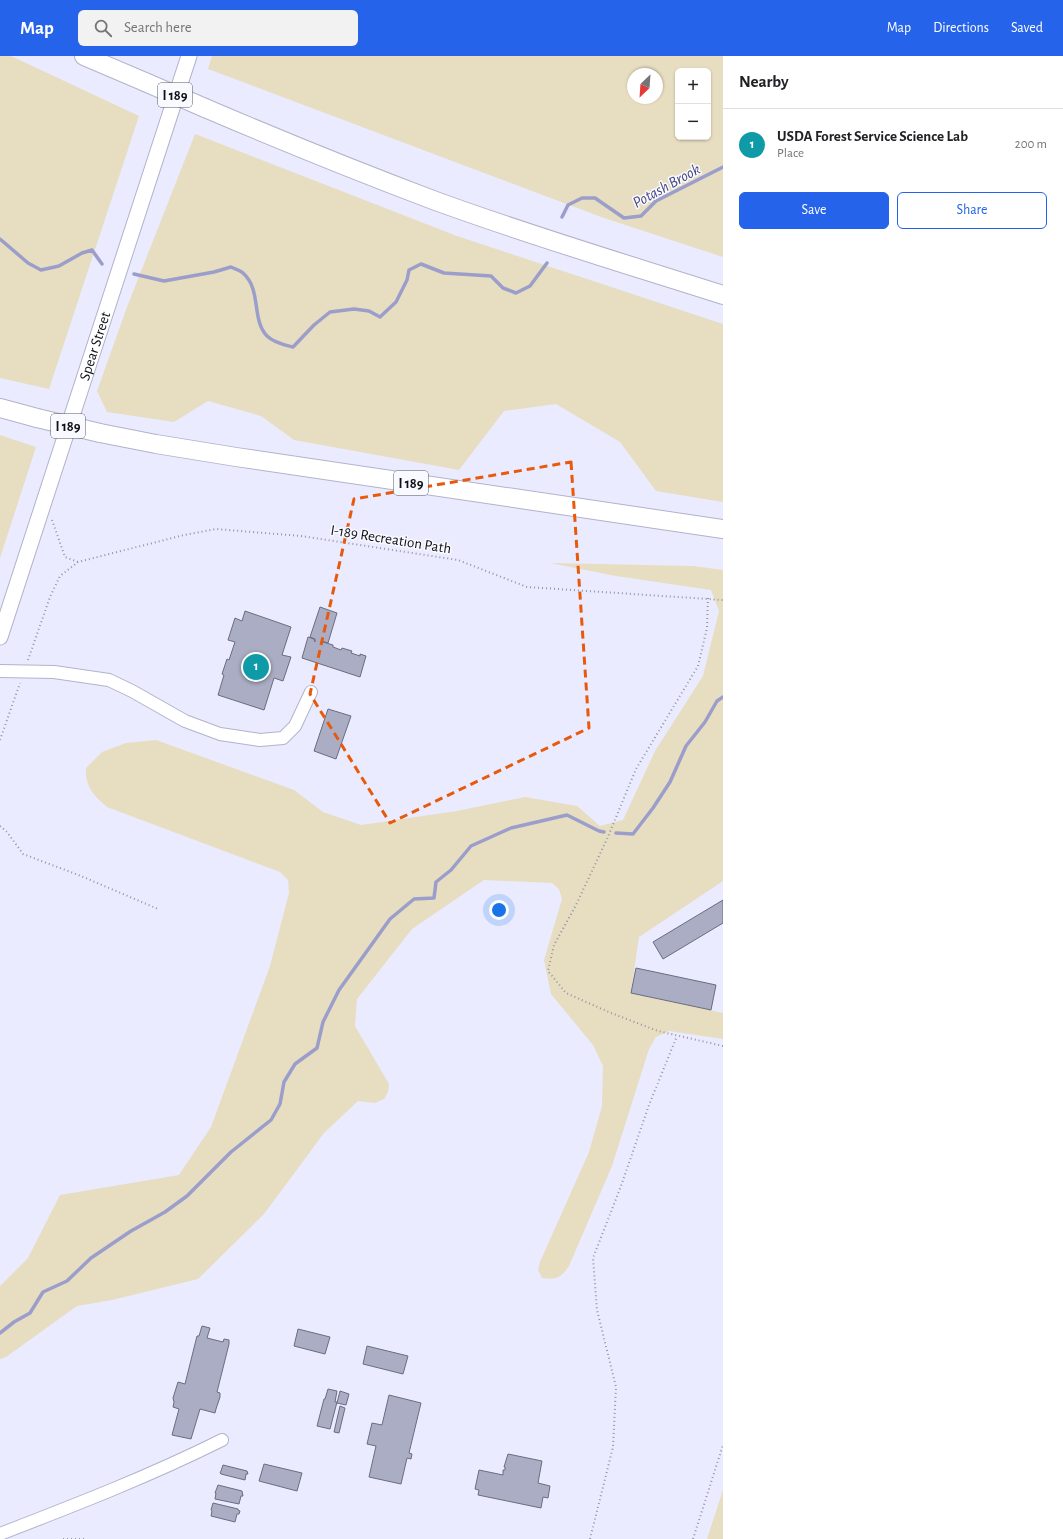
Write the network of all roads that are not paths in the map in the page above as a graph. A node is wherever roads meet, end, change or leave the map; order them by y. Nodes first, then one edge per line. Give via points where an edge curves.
1 (84, 56) edge
2 (189, 56) edge
3 (723, 295) edge
4 (0, 408) edge
5 (723, 529) edge
6 (0, 637) edge
7 (0, 671) edge
8 (311, 692) dead end
9 (222, 1440) dead end
10 (0, 1534) edge

1 - 3 highway, I 189, bridge via 355,170 451,206
2 - 6 main road, Spear Street
4 - 5 highway, I 189, bridge via 156,444
7 - 8 lane via 54,672 108,680 185,721 220,734 260,740 283,738 295,726
9 - 10 lane via 133,1482

